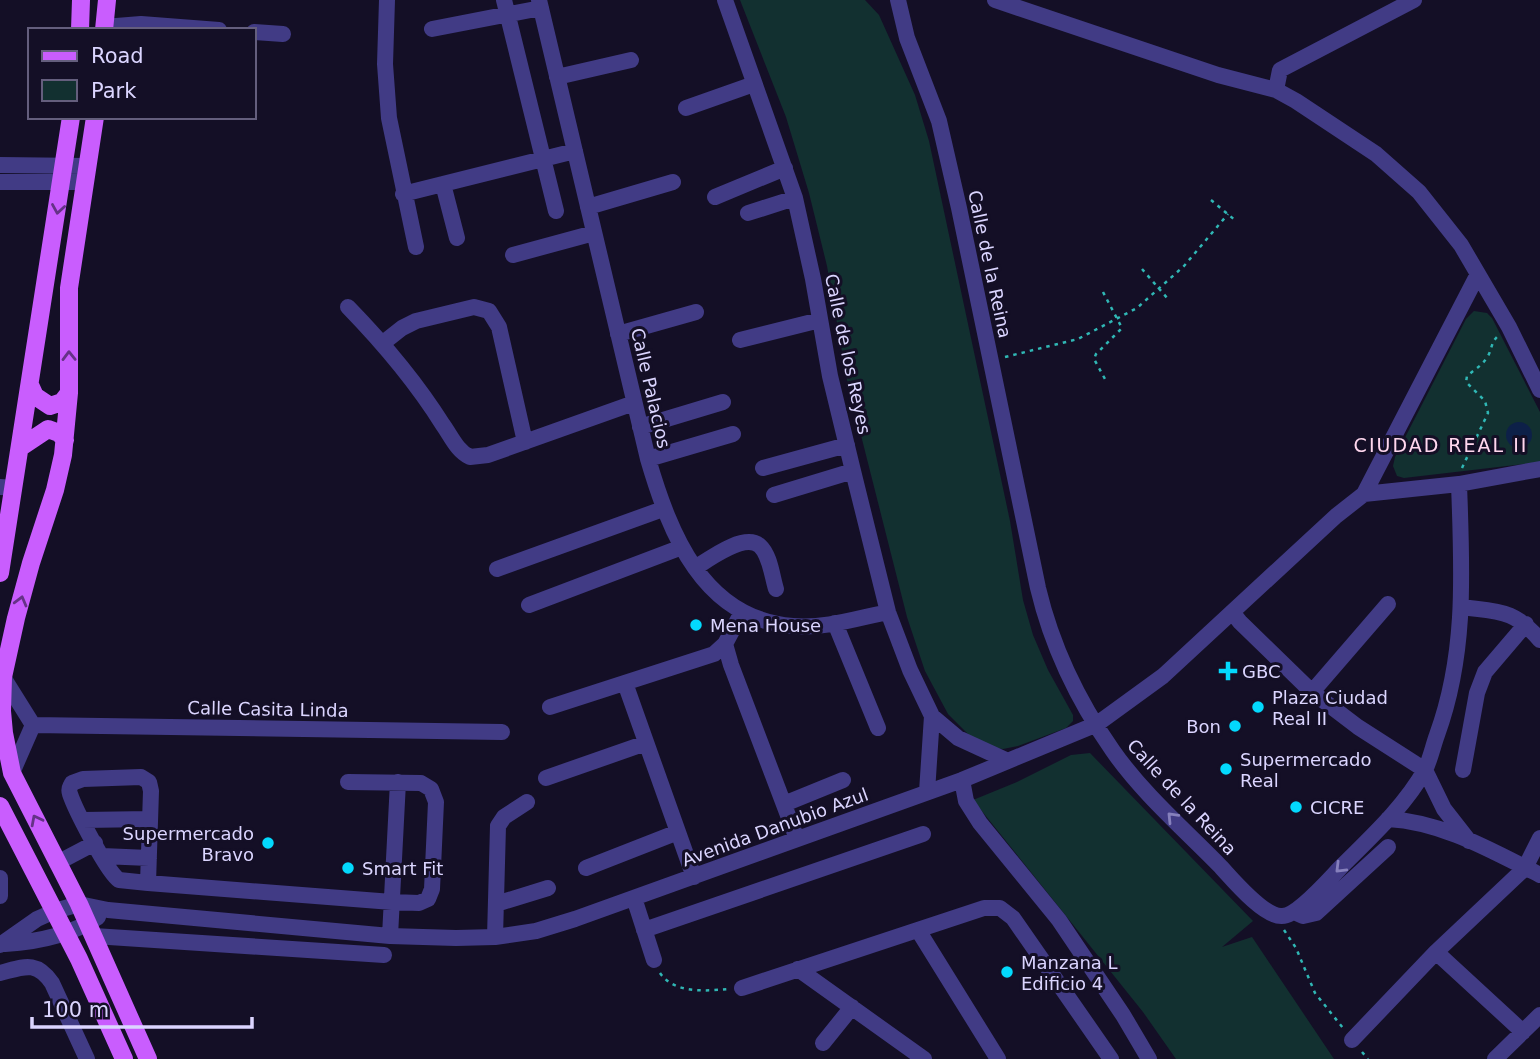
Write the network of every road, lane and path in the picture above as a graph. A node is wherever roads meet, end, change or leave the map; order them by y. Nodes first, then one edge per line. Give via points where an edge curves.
1 (81, 0) edge
2 (107, 0) edge
3 (387, 0) edge
4 (725, 0) edge
5 (898, 0) edge
6 (995, 0) edge
7 (1414, 0) edge
8 (540, 4) edge
9 (506, 7) edge
10 (80, 28) edge
11 (104, 28) edge
12 (193, 28) edge
13 (432, 29) dead end
14 (256, 32) edge
15 (283, 34) dead end
16 (631, 60) dead end
17 (557, 77) junction
18 (754, 84) junction
19 (1276, 90) junction
20 (686, 108) dead end
21 (71, 119) edge
22 (95, 119) edge
23 (575, 151) junction
24 (543, 159) junction
25 (0, 165) edge
26 (785, 168) junction
27 (63, 174) junction
28 (85, 174) junction
29 (0, 182) edge
30 (673, 182) dead end
31 (443, 184) junction
32 (404, 194) junction
33 (715, 197) dead end
34 (795, 198) junction
35 (1211, 200) dead end
36 (588, 207) junction
37 (556, 211) dead end
38 (748, 213) dead end
39 (1228, 214) junction
40 (1236, 221) dead end
41 (594, 233) junction
42 (457, 238) dead end
43 (416, 247) dead end
44 (513, 255) dead end
45 (1142, 269) dead end
46 (1478, 274) junction
47 (1160, 289) junction
48 (1103, 292) dead end
49 (1168, 299) dead end
50 (348, 307) dead end
51 (696, 312) dead end
52 (1116, 318) junction
53 (820, 320) junction
54 (1508, 327) junction
55 (618, 334) junction
56 (740, 340) dead end
57 (383, 343) junction
58 (990, 361) junction
59 (1105, 379) dead end
60 (30, 385) junction
61 (1540, 390) edge
62 (69, 393) junction
63 (634, 402) junction
64 (723, 402) dead end
65 (640, 427) junction
66 (733, 434) dead end
67 (65, 440) junction
68 (525, 442) junction
69 (847, 445) junction
70 (21, 447) junction
71 (648, 459) junction
72 (763, 468) dead end
73 (853, 471) junction
74 (1537, 474) edge
75 (1459, 484) junction
76 (1364, 494) junction
77 (7, 495) edge
78 (774, 495) dead end
79 (663, 509) junction
80 (3, 542) edge
81 (682, 547) junction
82 (695, 568) junction
83 (497, 569) dead end
84 (0, 573) edge
85 (776, 589) dead end
86 (1388, 604) dead end
87 (529, 605) dead end
88 (1461, 607) junction
89 (888, 611) junction
90 (742, 612) junction
91 (1232, 612) junction
92 (835, 623) junction
93 (1526, 624) junction
94 (1540, 640) edge
95 (726, 644) junction
96 (3, 677) junction
97 (625, 683) junction
98 (1312, 692) junction
99 (550, 708) dead end
100 (932, 716) junction
101 (1097, 724) junction
102 (33, 726) junction
103 (878, 728) dead end
104 (502, 732) dead end
105 (646, 743) junction
106 (1008, 761) junction
107 (1425, 770) junction
108 (1462, 770) dead end
109 (12, 773) junction
110 (546, 778) dead end
111 (843, 780) dead end
112 (962, 780) junction
113 (348, 782) dead end
114 (398, 782) junction
115 (927, 792) junction
116 (527, 802) dead end
117 (784, 804) junction
118 (0, 806) edge
119 (150, 819) junction
120 (1388, 819) junction
121 (83, 820) junction
122 (678, 832) junction
123 (923, 834) dead end
124 (1540, 838) edge
125 (797, 839) junction
126 (1469, 841) junction
127 (1388, 847) dead end
128 (98, 850) junction
129 (149, 858) junction
130 (57, 863) junction
131 (586, 868) dead end
132 (1525, 868) junction
133 (1540, 875) edge
134 (694, 877) junction
135 (0, 878) edge
136 (148, 883) junction
137 (548, 888) dead end
138 (0, 897) edge
139 (634, 898) junction
140 (392, 902) junction
141 (79, 904) junction
142 (496, 904) junction
143 (108, 910) junction
144 (55, 911) junction
145 (1294, 912) junction
146 (1274, 915) junction
147 (91, 930) junction
148 (644, 930) junction
149 (918, 930) junction
150 (66, 932) junction
151 (390, 936) junction
152 (495, 937) junction
153 (2, 945) edge
154 (1436, 952) junction
155 (384, 955) dead end
156 (654, 960) joint
157 (798, 969) junction
158 (0, 973) edge
159 (742, 988) joint
160 (852, 1007) junction
161 (1540, 1015) edge
162 (1523, 1032) junction
163 (1352, 1040) junction
164 (823, 1043) dead end
165 (1143, 1055) edge
166 (88, 1059) edge
167 (124, 1059) edge
168 (148, 1059) edge
169 (924, 1059) edge
170 (998, 1059) edge
171 (1111, 1059) edge
172 (1368, 1059) edge
173 (1495, 1059) edge

1 - 10 main road
2 - 11 main road
3 - 32 street via 388,104
4 - 18 street, Calle de los Reyes
5 - 58 street, Calle de la Reina via 939,121
6 - 19 street
7 - 19 street via 1280,70
8 - 9 street
8 - 17 street, Calle Palacios
9 - 13 street
9 - 24 street
11 - 12 street via 141,24
14 - 15 street
16 - 17 street
17 - 23 street, Calle Palacios
18 - 20 street
18 - 26 street, Calle de los Reyes
19 - 46 street via 1394,167 1443,220
21 - 27 main road
22 - 28 main road
23 - 24 street
23 - 36 street, Calle Palacios
24 - 31 street
24 - 37 street
25 - 27 street
26 - 33 street
26 - 34 street, Calle de los Reyes
27 - 28 street
27 - 29 street
27 -> 60 main road
62 -> 28 main road via 69,288
30 - 36 street
31 - 32 street
31 - 42 street
32 - 43 street
34 - 38 street
34 - 53 street, Calle de los Reyes
35 - 39 path
36 - 41 street, Calle Palacios
39 - 40 path
39 - 47 path
41 - 44 street
41 - 55 street, Calle Palacios
45 - 47 path
46 - 54 street
46 - 76 street, Avenida Danubio Azul
47 - 49 path
47 - 52 path
48 - 52 path
50 - 57 street
51 - 55 street
52 - 58 path via 1078,339
52 - 59 path via 1122,328 1094,359
53 - 56 street
53 - 69 street, Calle de los Reyes
54 - 61 street
54 - 75 path via 1493,340 1478,369 1467,376 1466,382 1485,401 1488,412 1464,460
55 - 63 street, Calle Palacios
57 - 68 street via 464,454 478,457
57 - 68 street via 416,321 474,307 489,311 499,327
58 - 101 street, Calle de la Reina via 1044,614 1074,688
60 - 62 main road via 50,406
60 - 70 main road
62 - 67 main road
63 - 65 street, Calle Palacios
63 - 68 street
64 - 65 street
65 - 71 street, Calle Palacios
66 - 71 street
67 - 70 main road via 48,429
96 -> 67 main road
69 - 72 street
69 - 73 street, Calle de los Reyes
70 - 77 main road
71 - 79 street, Calle Palacios
73 - 78 street
73 - 89 street, Calle de los Reyes
74 - 75 street
75 - 76 street
75 - 88 street
76 - 91 street, Avenida Danubio Azul
77 - 80 main road
79 - 81 street, Calle Palacios
79 - 83 street
80 - 84 main road
81 - 82 street, Calle Palacios
81 - 87 street
82 - 85 street via 733,546 752,541 765,553
82 - 90 street, Calle Palacios via 709,587
86 - 98 street
88 - 93 street via 1509,614
88 - 107 street via 1458,658 1446,712
89 - 92 street, Calle Palacios
89 - 100 street, Calle de los Reyes
90 - 92 street, Calle Palacios via 794,627
90 - 95 street
91 - 98 street
91 - 101 street, Avenida Danubio Azul via 1163,676
92 - 103 street
93 - 94 street
93 - 108 street via 1486,672 1477,693
95 - 97 street via 707,656
95 - 117 street
96 - 102 street
96 - 109 main road via 4,733
97 - 99 street
97 - 105 street
98 - 107 street
100 - 106 street, Calle de los Reyes via 958,737
100 - 115 street
101 - 106 street, Avenida Danubio Azul
146 -> 101 street, Calle de la Reina via 1232,879 1149,793
102 - 104 street, Calle Casita Linda
102 - 109 street
105 - 110 street
105 - 122 street
106 - 112 street, Avenida Danubio Azul
107 - 120 street
107 - 126 street via 1444,809
130 -> 109 main road
111 - 117 street
112 - 115 street, Avenida Danubio Azul
112 - 165 street via 966,801 1059,920
113 - 114 street
114 - 140 street
114 - 140 street via 427,785 434,795 432,889 424,902
115 - 125 street, Avenida Danubio Azul
116 - 142 street via 498,826
117 - 125 street
118 - 144 main road
119 - 121 street
119 - 121 street via 150,786 141,777 72,783 70,794
119 - 129 street
120 - 126 street via 1409,821
120 -> 145 street
121 - 128 street
122 - 131 street
122 - 134 street
123 - 148 street
124 - 132 street
125 - 134 street, Avenida Danubio Azul
126 - 132 street
127 - 145 street via 1316,913 1303,916
128 - 129 street
128 - 130 street
128 - 136 street via 115,878
129 - 136 street
130 - 141 main road
132 - 133 street
132 - 154 street
134 - 139 street, Avenida Danubio Azul
135 - 138 street
136 - 140 street
137 - 142 street
139 - 148 street
139 - 152 street, Avenida Danubio Azul via 536,931
140 - 151 street
141 - 143 street, Avenida Danubio Azul
141 - 144 street
141 - 147 main road
142 - 152 street
143 - 147 street
143 - 151 street, Avenida Danubio Azul
144 - 150 main road
144 - 153 street
145 - 146 street
146 - 163 path via 1296,948 1315,993
147 - 150 street
147 - 155 street
147 - 168 main road
148 - 156 street
149 - 157 street
149 - 170 street
149 - 171 street via 992,906 1006,911
150 - 153 street via 42,941
150 - 167 main road
151 - 152 street, Avenida Danubio Azul
154 - 162 street
154 - 163 street
156 - 159 path via 662,977 684,989
157 - 159 street
157 - 160 street
158 - 166 street via 33,967 46,974
160 - 164 street
160 - 169 street
161 - 162 street
162 - 173 street
163 - 172 path

